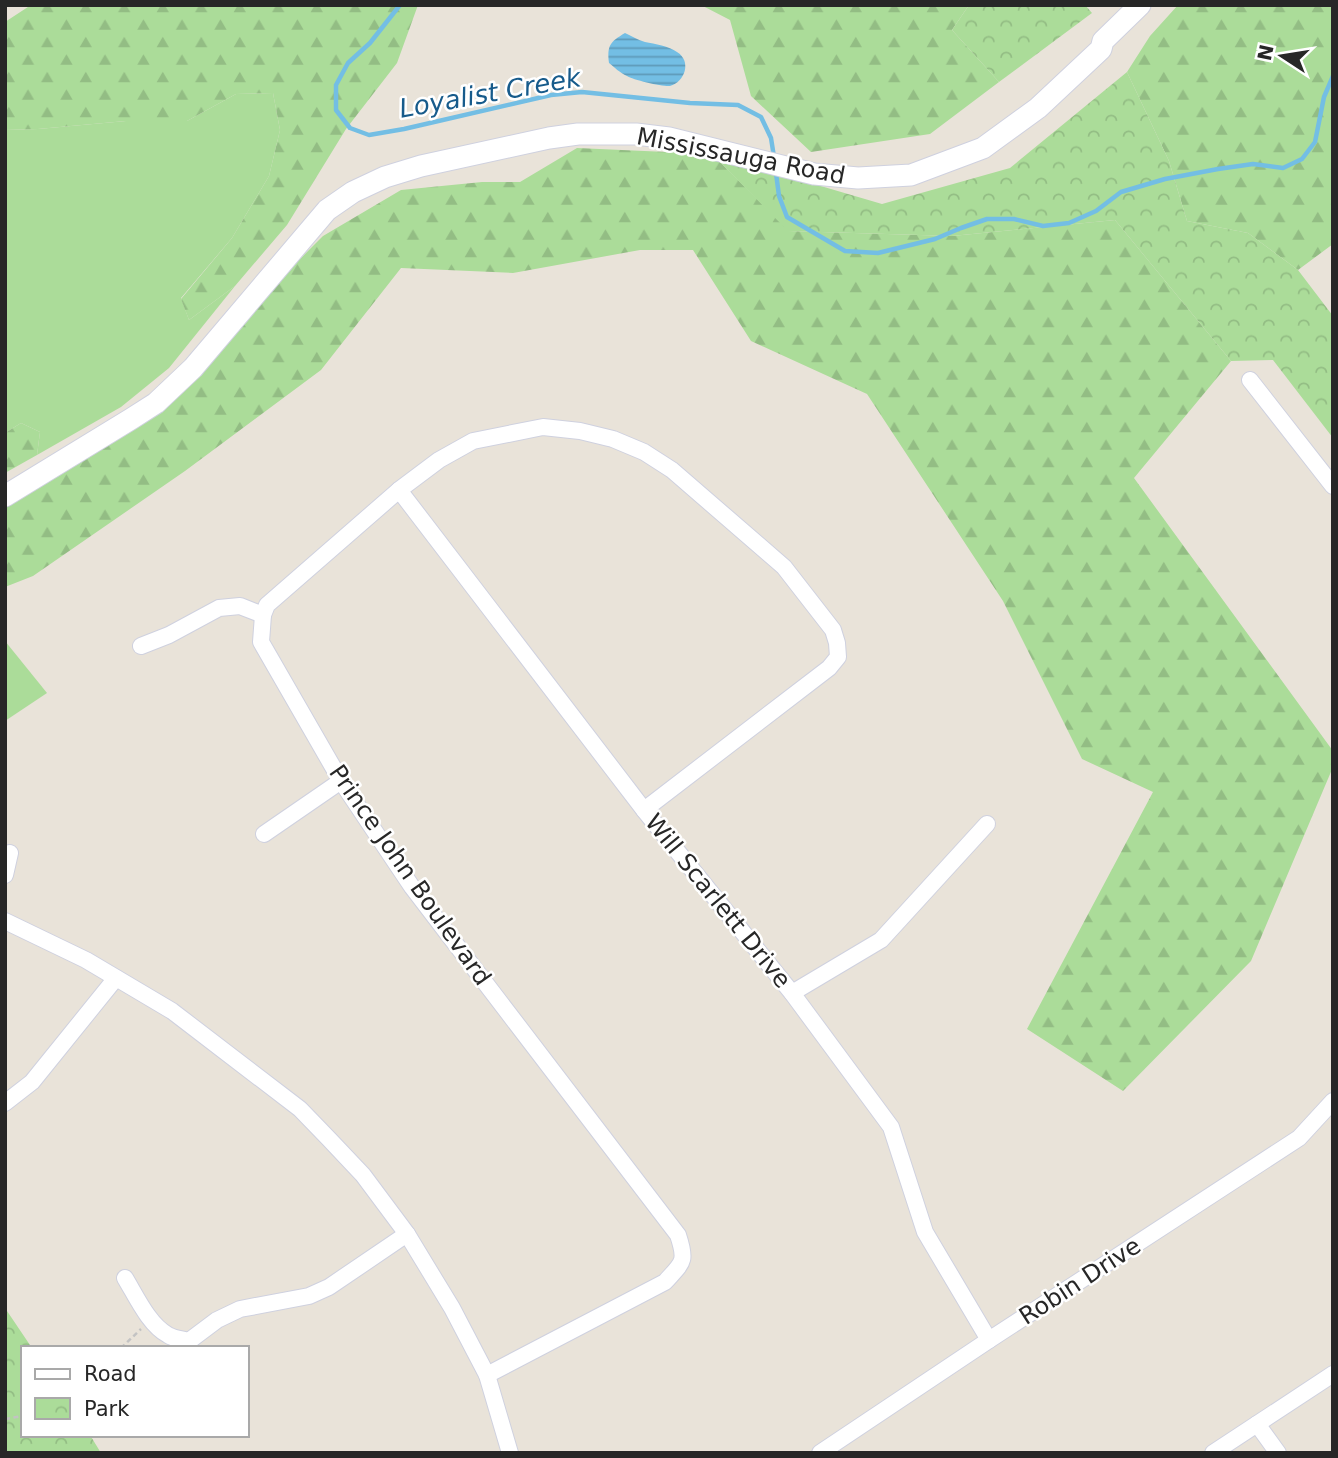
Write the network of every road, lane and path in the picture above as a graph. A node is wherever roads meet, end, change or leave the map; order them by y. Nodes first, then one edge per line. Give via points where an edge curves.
1 (1140, 5) edge
2 (1157, 5) edge
3 (1101, 49) junction
4 (1250, 380) dead end
5 (1333, 486) edge
6 (398, 490) junction
7 (5, 496) edge
8 (263, 615) junction
9 (141, 646) dead end
10 (341, 782) junction
11 (644, 810) junction
12 (986, 824) dead end
13 (264, 834) dead end
14 (10, 853) dead end
15 (5, 875) edge
16 (5, 921) edge
17 (116, 978) junction
18 (792, 993) junction
19 (1333, 1101) edge
20 (5, 1103) edge
21 (407, 1234) junction
22 (125, 1278) dead end
23 (151, 1319) junction
24 (989, 1340) junction
25 (123, 1346) edge
26 (1333, 1374) edge
27 (487, 1375) junction
28 (1257, 1424) junction
29 (510, 1453) edge
30 (820, 1453) edge
31 (1213, 1453) edge
32 (1278, 1453) edge

1 - 3 main road, Mississauga Road via 1103,41
2 - 3 main road, Mississauga Road
3 - 7 main road, Mississauga Road via 1038,108 983,148 911,175 858,178 814,174 669,138 578,134 385,177 327,210 200,360 156,402
4 - 5 street
6 - 8 street via 267,605
6 - 11 street, Will Scarlett Drive
6 - 11 street via 473,441 543,427 613,439 672,470 784,567 833,630 838,657 829,668
8 - 9 street via 240,606 219,608
8 - 10 street, Prince John Boulevard via 261,642
10 - 13 street
10 - 27 street, Prince John Boulevard via 412,887 678,1235 684,1252 681,1265 665,1282
11 - 18 street, Will Scarlett Drive
12 - 18 street via 881,940
14 - 15 street
16 - 17 street
17 - 20 street via 32,1082
17 - 21 street via 172,1012 300,1109 363,1175
18 - 24 street, Will Scarlett Drive via 891,1127 925,1232
19 - 24 street, Robin Drive via 1299,1138
21 - 23 street via 329,1287 309,1296 240,1310 189,1341 170,1337
21 - 27 street
22 - 23 street
23 - 25 path
24 - 30 street, Robin Drive
26 - 28 street
27 - 29 street
28 - 31 street
28 - 32 street

